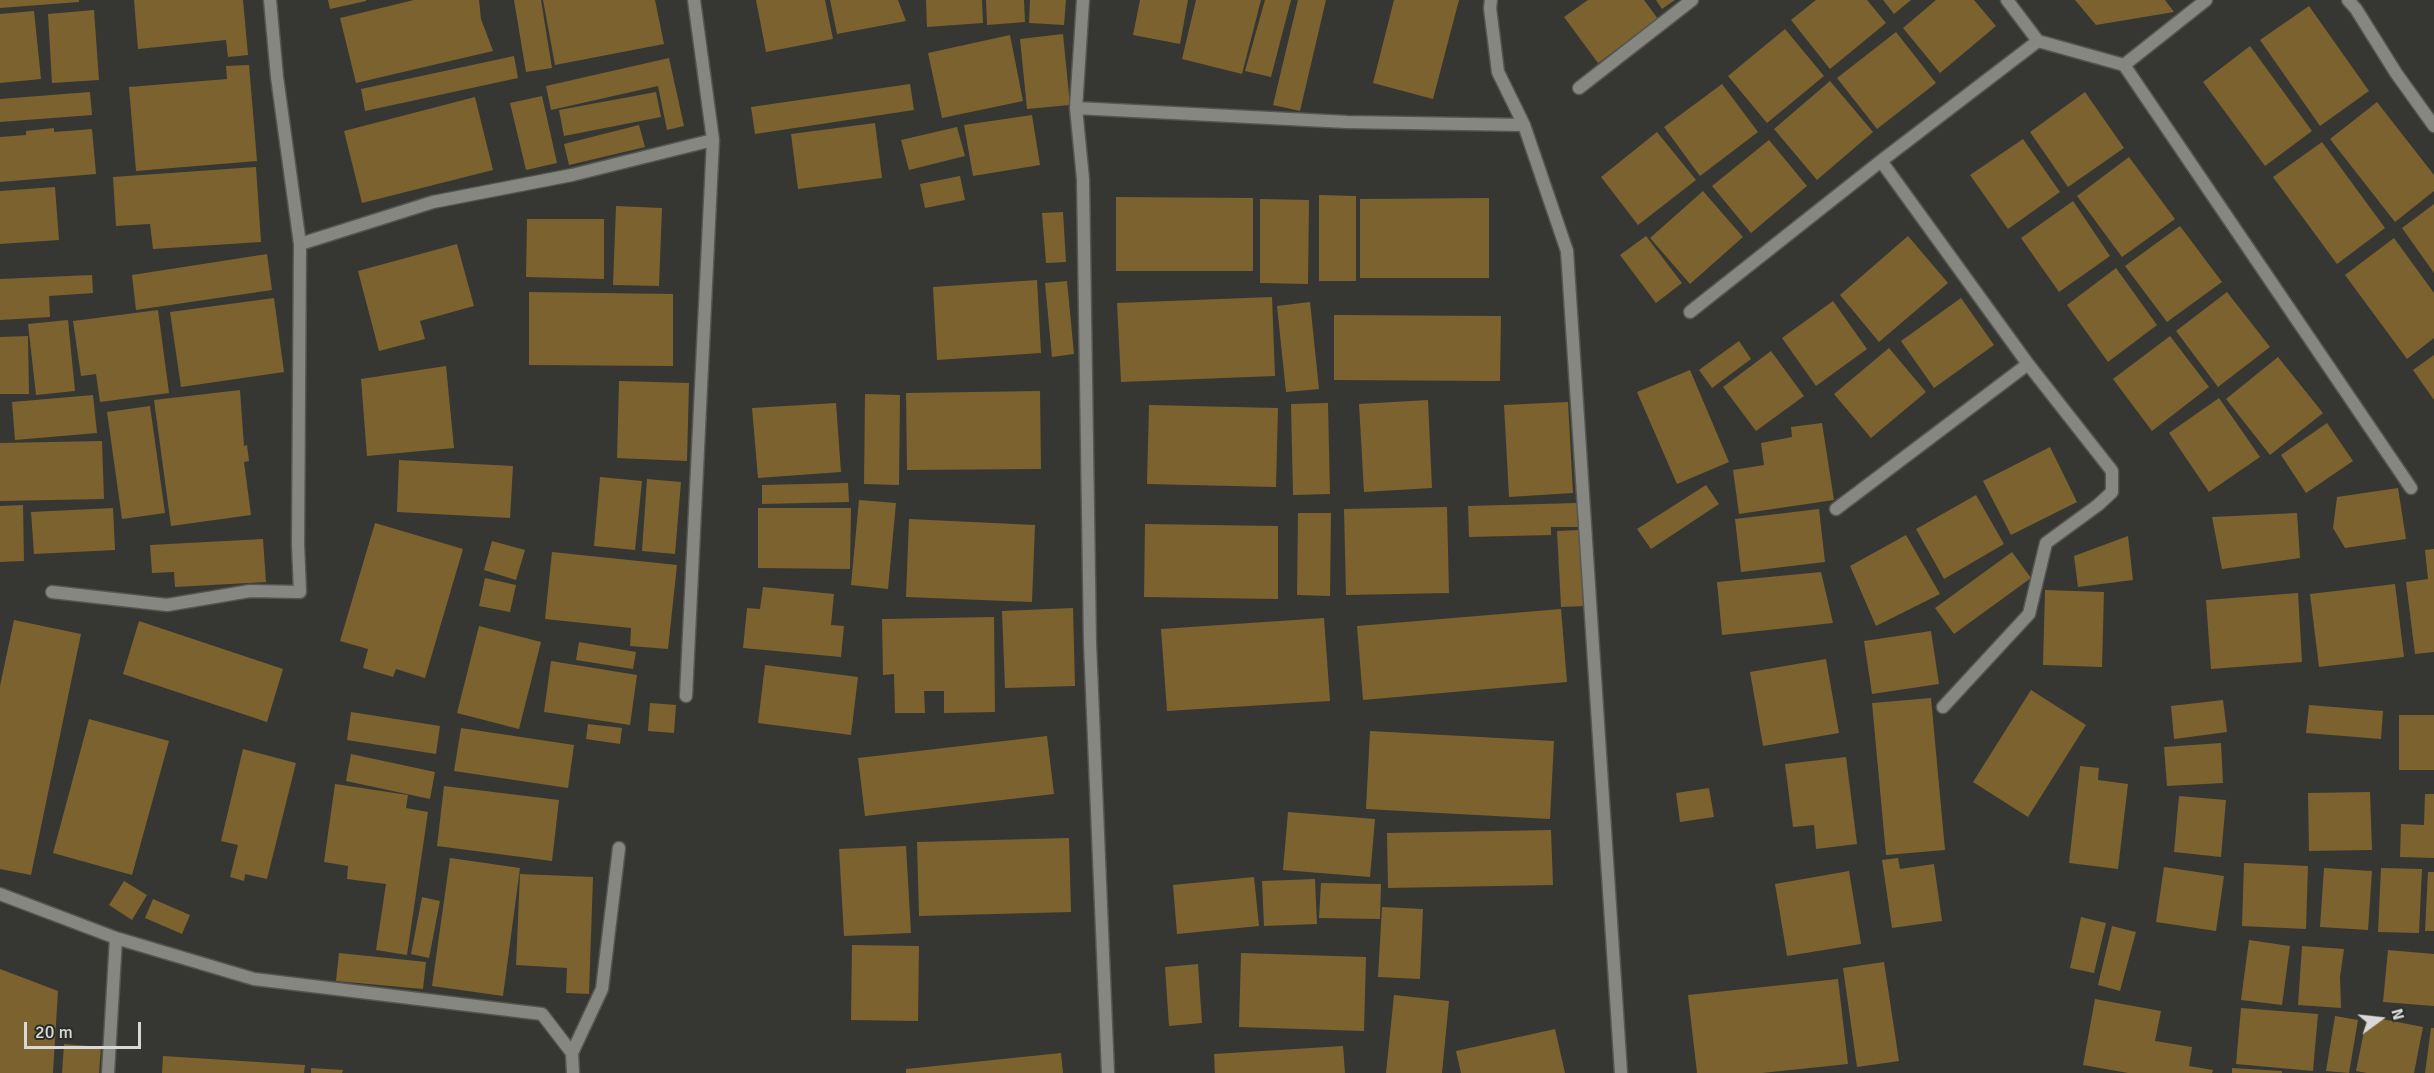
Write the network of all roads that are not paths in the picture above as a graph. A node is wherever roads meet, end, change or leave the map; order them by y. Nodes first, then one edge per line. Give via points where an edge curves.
1 (270, 0) edge
2 (694, 0) edge
3 (1083, 0) edge
4 (1491, 0) edge
5 (1692, 0) edge
6 (2007, 0) edge
7 (2206, 0) edge
8 (2348, 0) edge
9 (2038, 41) junction
10 (2124, 65) junction
11 (1579, 88) dead end
12 (1076, 108) junction
13 (1524, 125) junction
14 (2434, 126) edge
15 (713, 140) junction
16 (1881, 161) junction
17 (300, 244) junction
18 (1690, 312) dead end
19 (2028, 364) junction
20 (2411, 488) dead end
21 (1836, 509) dead end
22 (52, 592) dead end
23 (687, 696) dead end
24 (1943, 707) dead end
25 (619, 848) dead end
26 (0, 894) edge
27 (116, 938) junction
28 (572, 1053) junction
29 (108, 1073) edge
30 (573, 1073) edge
31 (1108, 1073) edge
32 (1622, 1073) edge

1 - 17 street
2 - 15 street
3 - 12 street
4 - 13 street via 1498,72
5 - 11 street
6 - 9 street
7 - 10 street
8 - 14 street
9 - 10 street
9 - 16 street
10 - 20 street
12 - 13 street via 1347,122
12 - 31 street via 1083,179 1090,643
13 - 32 street via 1567,251
15 - 17 street via 572,175 433,202
15 - 23 street
16 - 18 street
16 - 19 street
17 - 22 street via 300,592 250,591 167,605
19 - 21 street
19 - 24 street via 2112,471 2112,492 2046,543 2029,614
25 - 28 street via 603,989
26 - 27 street
27 - 28 street via 254,979 542,1014
27 - 29 street
28 - 30 street

